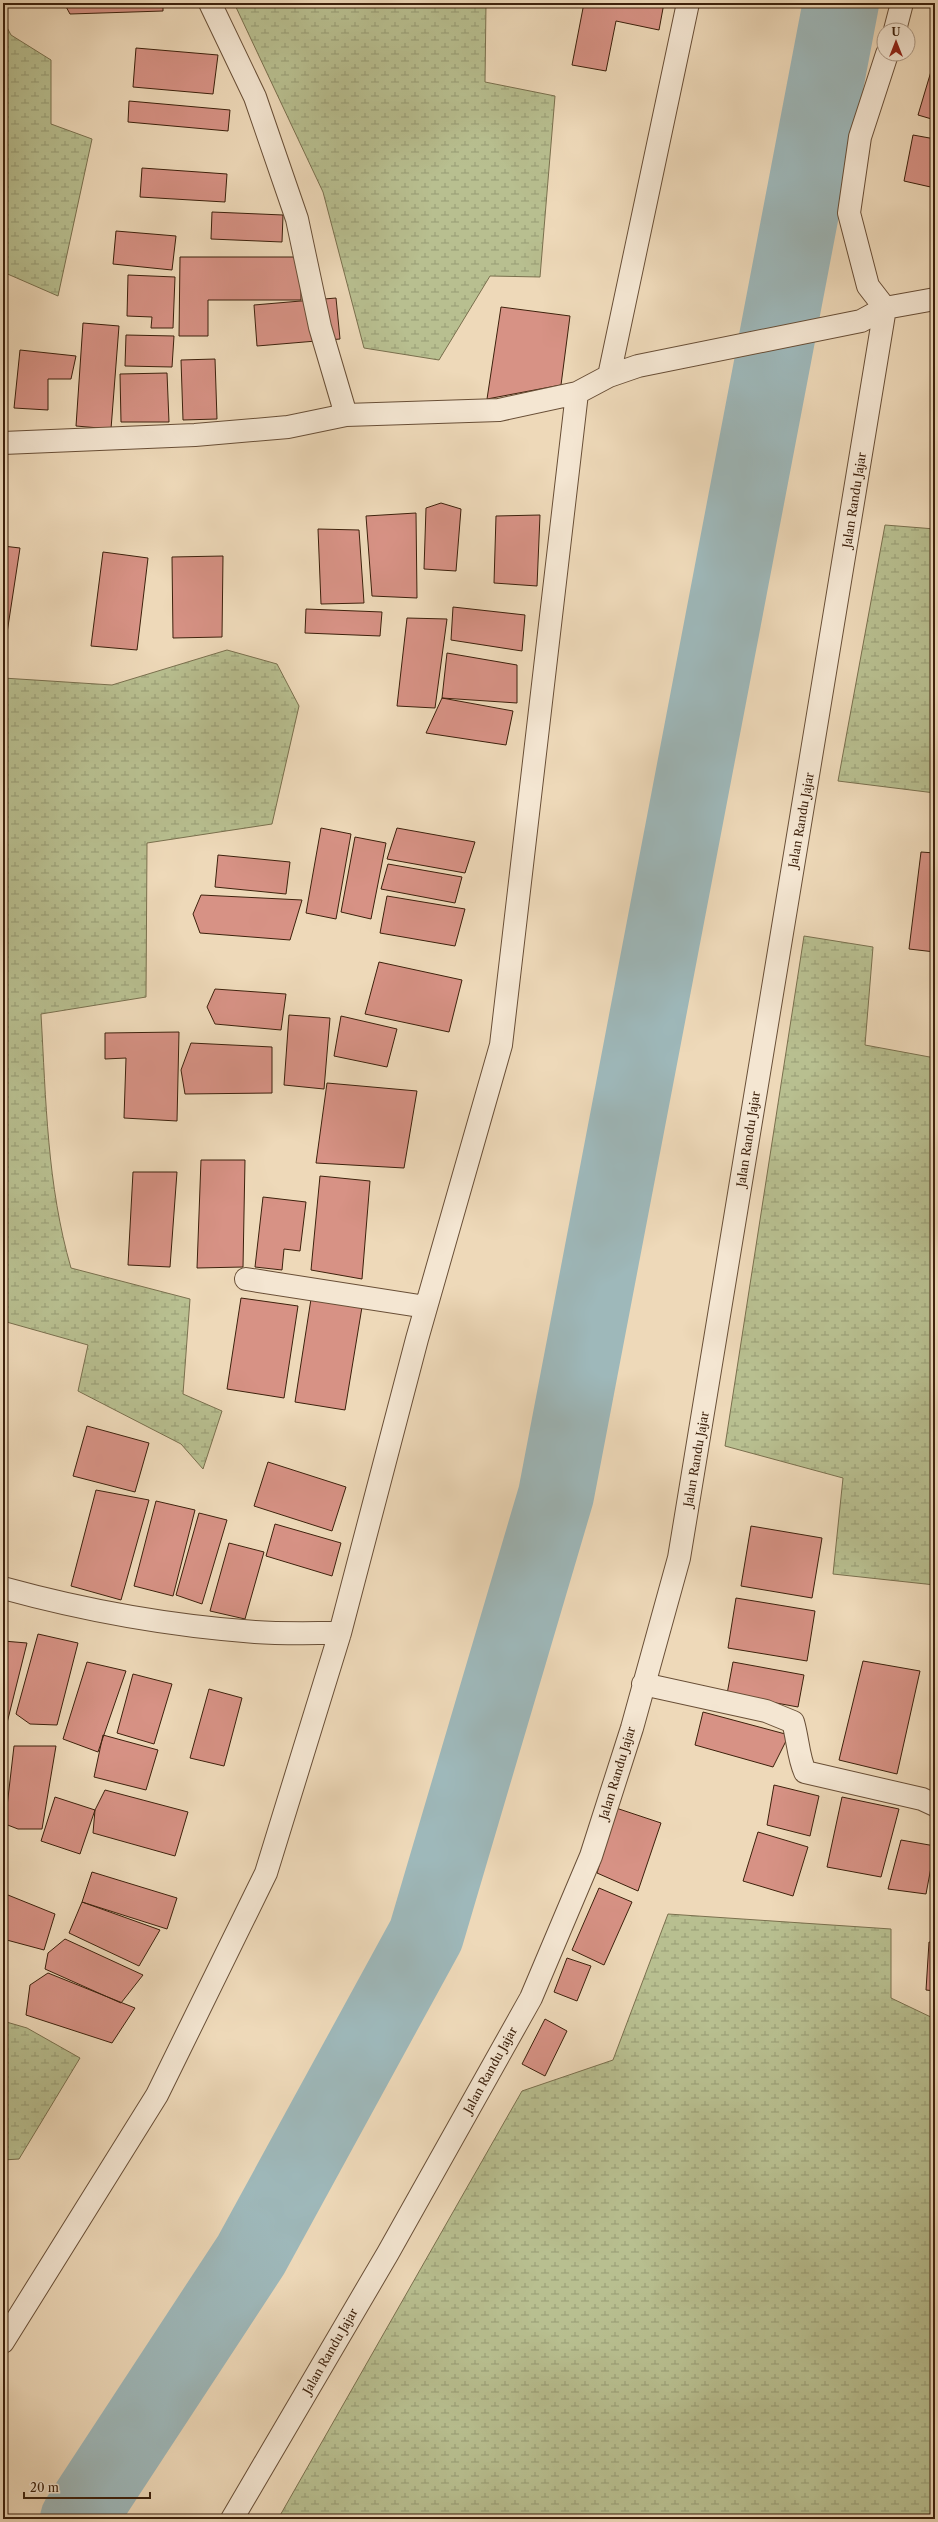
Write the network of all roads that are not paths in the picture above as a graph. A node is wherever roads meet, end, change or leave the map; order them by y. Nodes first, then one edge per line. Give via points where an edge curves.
1 (210, 3) edge
2 (688, 3) edge
3 (902, 3) edge
4 (897, 22) edge
5 (884, 62) edge
6 (935, 299) edge
7 (885, 308) junction
8 (609, 376) junction
9 (577, 393) junction
10 (346, 415) junction
11 (3, 443) edge
12 (246, 1279) dead end
13 (426, 1307) junction
14 (3, 1588) edge
15 (340, 1633) junction
16 (652, 1686) junction
17 (935, 1805) edge
18 (3, 2342) edge
19 (232, 2519) edge

1 - 10 street via 255,97 297,219 320,327
2 - 8 street
3 - 4 street
5 - 7 street via 860,138 849,213 868,286
6 - 7 street
7 - 8 street via 861,321 638,366
7 - 16 street, Jalan Randu Jajar via 679,1558
8 - 9 street
9 - 10 street via 499,410
9 - 13 street via 501,1045
10 - 11 street via 280,428 195,435
12 - 13 street
13 - 15 street
14 - 15 street via 54,1602 183,1624 255,1632
15 - 18 street via 266,1873 157,2095
16 - 17 street via 766,1711 793,1722 797,1736 798,1758 806,1772 922,1799
16 - 19 street, Jalan Randu Jajar via 591,1856 531,1998 388,2253

